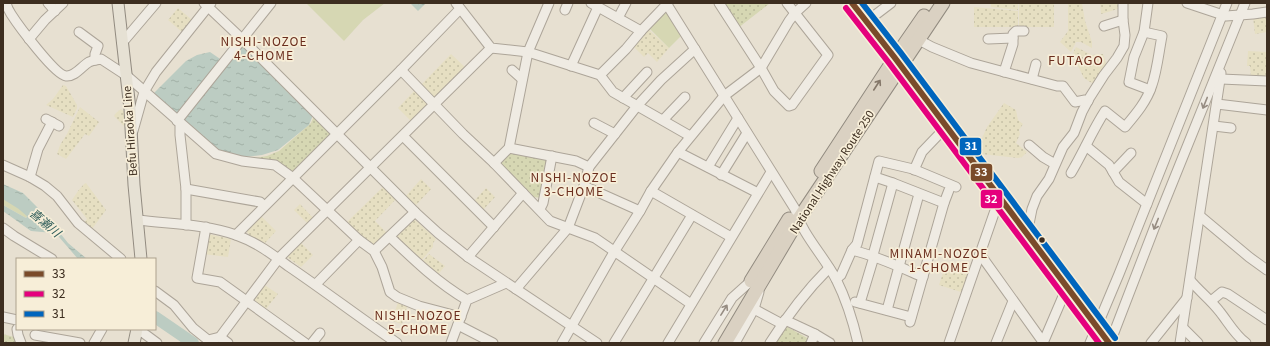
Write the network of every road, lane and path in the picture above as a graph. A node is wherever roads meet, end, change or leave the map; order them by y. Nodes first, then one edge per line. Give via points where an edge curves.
1 (6, 3) edge
2 (48, 3) edge
3 (63, 3) edge
4 (118, 3) edge
5 (156, 3) edge
6 (271, 3) edge
7 (549, 3) edge
8 (626, 3) edge
9 (667, 3) edge
10 (718, 3) edge
11 (787, 3) edge
12 (806, 3) edge
13 (852, 3) edge
14 (891, 3) edge
15 (933, 3) edge
16 (943, 3) edge
17 (1123, 3) edge
18 (1148, 3) edge
19 (1227, 3) edge
20 (1245, 3) edge
21 (208, 4) edge
22 (1192, 4) edge
23 (594, 5) edge
24 (458, 6) edge
25 (55, 11) junction
26 (1267, 12) edge
27 (795, 13) junction
28 (6, 15) edge
29 (1222, 15) junction
30 (1240, 15) junction
31 (618, 18) junction
32 (1122, 20) junction
33 (866, 22) junction
34 (1104, 26) dead end
35 (641, 31) junction
36 (1024, 31) dead end
37 (79, 32) dead end
38 (1144, 32) junction
39 (1013, 38) junction
40 (29, 39) junction
41 (242, 39) junction
42 (988, 39) dead end
43 (919, 40) junction
44 (122, 43) junction
45 (491, 48) junction
46 (695, 49) junction
47 (528, 52) junction
48 (95, 60) junction
49 (1223, 60) junction
50 (898, 63) junction
51 (1036, 64) dead end
52 (571, 66) junction
53 (761, 68) junction
54 (401, 70) junction
55 (646, 72) dead end
56 (1004, 72) junction
57 (600, 75) junction
58 (126, 76) junction
59 (1032, 79) junction
60 (1220, 79) junction
61 (1267, 82) edge
62 (1150, 90) junction
63 (144, 92) junction
64 (724, 96) junction
65 (623, 98) junction
66 (685, 98) dead end
67 (1088, 101) junction
68 (434, 104) junction
69 (1217, 104) junction
70 (637, 106) junction
71 (1267, 110) edge
72 (738, 118) junction
73 (663, 120) junction
74 (52, 122) dead end
75 (178, 122) junction
76 (594, 123) dead end
77 (1214, 126) junction
78 (946, 127) junction
79 (1231, 128) dead end
80 (338, 134) junction
81 (615, 134) junction
82 (747, 134) junction
83 (403, 136) junction
84 (690, 136) junction
85 (131, 138) junction
86 (1029, 145) dead end
87 (1086, 146) junction
88 (509, 148) junction
89 (678, 152) junction
90 (1131, 153) dead end
91 (552, 156) junction
92 (494, 163) junction
93 (1055, 164) junction
94 (3, 165) edge
95 (371, 167) junction
96 (589, 167) junction
97 (708, 167) junction
98 (914, 170) junction
99 (771, 172) junction
100 (1113, 172) junction
101 (1071, 173) dead end
102 (721, 175) junction
103 (30, 177) junction
104 (875, 177) junction
105 (293, 178) junction
106 (893, 183) junction
107 (584, 186) junction
108 (186, 188) junction
109 (651, 191) junction
110 (523, 193) junction
111 (758, 193) junction
112 (919, 194) junction
113 (1000, 199) junction
114 (944, 203) junction
115 (1147, 204) junction
116 (264, 206) junction
117 (327, 210) junction
118 (540, 210) junction
119 (640, 211) junction
120 (415, 212) junction
121 (797, 214) junction
122 (692, 215) junction
123 (1200, 216) junction
124 (138, 220) junction
125 (186, 225) junction
126 (206, 227) junction
127 (494, 227) junction
128 (3, 228) edge
129 (568, 228) junction
130 (236, 234) junction
131 (1027, 234) junction
132 (390, 237) junction
133 (731, 237) junction
134 (359, 240) junction
135 (852, 250) junction
136 (374, 251) junction
137 (614, 252) junction
138 (980, 254) junction
139 (873, 255) junction
140 (48, 257) edge
141 (468, 257) junction
142 (120, 258) edge
143 (142, 258) edge
144 (278, 258) junction
145 (899, 266) junction
146 (829, 268) junction
147 (1267, 270) edge
148 (653, 278) junction
149 (923, 278) junction
150 (758, 279) junction
151 (836, 279) junction
152 (1190, 280) junction
153 (506, 283) junction
154 (316, 284) junction
155 (1067, 287) junction
156 (516, 289) junction
157 (156, 293) edge
158 (1187, 298) junction
159 (246, 300) junction
160 (467, 300) junction
161 (844, 300) junction
162 (1013, 301) junction
163 (1211, 301) junction
164 (860, 302) junction
165 (692, 304) junction
166 (754, 309) junction
167 (887, 310) junction
168 (3, 316) edge
169 (16, 320) edge
170 (1267, 320) edge
171 (460, 321) junction
172 (783, 322) junction
173 (571, 326) junction
174 (1096, 326) junction
175 (1183, 328) junction
176 (18, 330) edge
177 (101, 330) edge
178 (138, 330) edge
179 (139, 330) edge
180 (320, 333) dead end
181 (815, 334) junction
182 (35, 335) dead end
183 (220, 337) junction
184 (393, 342) edge
185 (1043, 342) edge
186 (21, 343) edge
187 (80, 343) edge
188 (94, 343) edge
189 (134, 343) edge
190 (157, 343) edge
191 (228, 343) edge
192 (305, 343) edge
193 (312, 343) edge
194 (451, 343) edge
195 (493, 343) edge
196 (562, 343) edge
197 (596, 343) edge
198 (614, 343) edge
199 (668, 343) edge
200 (704, 343) edge
201 (715, 343) edge
202 (725, 343) edge
203 (735, 343) edge
204 (770, 343) edge
205 (811, 343) edge
206 (830, 343) edge
207 (858, 343) edge
208 (949, 343) edge
209 (996, 343) edge
210 (1090, 343) edge
211 (1109, 343) edge
212 (1151, 343) edge
213 (1180, 343) edge
214 (1198, 343) edge
215 (1246, 343) edge

1 - 28 street
2 - 25 street
3 - 25 street
4 - 44 main road, Befu Hiraoka Line
5 - 44 street
6 - 41 street
7 - 47 street
8 - 31 street
9 - 35 street
9 - 46 street
10 - 53 street
11 - 27 street
12 - 27 street
13 - 33 street
14 - 33 street
15 - 50 highway, National Highway Route 250
16 - 43 highway, National Highway Route 250
17 - 32 street
18 - 38 street
19 - 29 street
20 - 30 street
21 - 41 street
21 - 63 street via 156,72
22 - 29 street
23 - 31 street
23 - 52 street
24 - 45 street
24 - 54 street
25 - 40 street
26 - 30 street
27 - 53 street
27 - 53 street via 828,55 789,106 774,92
28 - 40 street
29 - 30 street
29 - 115 street
30 - 49 street
31 - 35 street
32 - 34 street
32 - 67 street via 1124,46
33 - 50 street
35 - 57 street
36 - 39 street via 1016,31
37 - 48 street via 92,37 98,46
38 - 62 street via 1162,36
38 - 62 street via 1134,57 1129,82
39 - 42 street
39 - 56 street
40 - 48 street via 60,74 66,76
41 - 75 street
41 - 80 street
43 - 50 highway, National Highway Route 250
43 - 56 street via 971,63
44 - 58 main road, Befu Hiraoka Line
45 - 47 street
45 - 68 street
46 - 64 street
46 - 70 street
47 - 52 street
47 - 88 street via 515,75
48 - 58 street via 101,60
49 - 60 street
49 -> 211 street
50 - 78 main road
50 - 121 highway, National Highway Route 250
51 - 59 street
52 - 57 street
53 - 64 street
54 - 68 street
54 - 80 street
55 - 65 street
56 - 59 street
57 - 65 street via 613,92
58 - 63 street
58 - 85 main road, Befu Hiraoka Line
59 - 67 street via 1057,86 1064,83 1075,102
60 - 61 street
60 - 69 street
62 - 87 street via 1138,112 1125,126 1105,112
63 - 75 street
63 - 85 street
64 - 72 street
64 - 84 street
65 - 70 street
66 - 73 street
67 - 93 street via 1074,133 1066,142
68 - 83 street
68 - 92 street
69 - 71 street
69 - 77 street
70 - 73 street
70 - 81 street
72 - 82 street
72 - 97 street
73 - 84 street
74 - 103 street via 38,149
75 - 105 street via 216,154 242,161 275,165
75 - 108 street
76 - 81 street
77 - 79 street
77 - 123 street
78 - 98 street via 922,152
78 - 113 main road
80 - 95 street
80 - 105 street
81 - 96 street
82 - 99 street
82 - 102 street
83 - 95 street
83 - 127 street
84 - 89 street
85 - 124 main road, Befu Hiraoka Line
86 - 93 street
87 - 100 street
87 - 101 street
88 - 91 street
88 - 92 street
89 - 97 street
89 - 109 street
90 - 100 street
91 - 96 street via 576,161
91 - 118 street
92 - 110 street
93 - 131 street via 1037,196
94 - 103 street
95 - 117 street
95 - 120 street
96 - 107 street
97 - 102 street
98 - 104 street via 879,161
98 - 114 street via 953,189
99 - 111 street
99 - 121 street
100 - 115 street via 1119,182
102 - 111 street
103 - 142 street via 57,196 78,223
104 - 106 street
104 - 135 street via 857,244
105 - 116 street
105 - 117 street
106 - 112 street
106 - 139 street
107 - 119 street
107 - 129 street
108 - 116 street via 260,202
108 - 125 street
109 - 119 street
109 - 122 street
110 - 118 street
110 - 127 street
111 - 133 street
112 - 114 street
112 - 145 street
113 - 131 main road
113 - 138 street
114 - 149 street
115 - 174 street
116 - 130 street
117 - 134 street
117 - 144 street
118 - 129 street via 550,221
119 - 137 street
120 - 132 street
120 - 141 street
121 - 146 street
121 - 150 highway, National Highway Route 250
122 - 133 street
122 - 148 street
123 - 147 street
123 - 152 street
124 - 125 street
124 - 143 main road, Befu Hiraoka Line
125 - 126 street
126 - 130 street
126 - 159 street via 197,278 220,282
127 - 141 street
128 - 140 street
129 - 137 street via 595,238
129 - 156 street
130 - 144 street
131 - 155 main road
132 - 136 street
132 - 160 street via 423,268
133 - 165 street
134 - 136 street
134 - 154 street
135 - 139 street
135 - 151 street via 842,275
136 - 171 street via 390,292
137 - 148 street
137 - 173 street
138 - 162 street
138 - 208 street
139 - 145 street
139 - 164 street
141 - 153 street
144 - 154 street
144 - 159 street
145 - 149 street
145 - 167 street
146 - 151 street
146 - 172 street
148 - 165 street
148 - 198 street
149 - 167 street via 911,320
150 - 166 street
200 -> 150 street via 732,298
150 - 201 highway, National Highway Route 250
150 - 202 highway, National Highway Route 250
151 - 161 street
152 - 158 street
152 - 163 street
153 - 156 street
153 - 160 street
154 - 184 street
155 - 174 main road
155 - 185 street
156 - 173 street
157 - 183 street via 174,305 193,328 208,340
158 - 175 street
158 - 212 street
159 - 183 street
159 - 192 street
160 - 171 street
161 - 164 street
161 - 207 street via 854,323
162 - 185 street
162 - 209 street
163 - 170 street via 1222,292 1228,294
163 - 215 street via 1237,329 1241,340
164 - 167 street
165 - 199 street
166 - 172 street
166 - 203 street
168 - 169 street
171 - 194 street
171 - 195 street
172 - 181 street
172 - 204 street
173 - 196 street
173 - 197 street
174 - 210 street
174 - 211 main road
175 - 213 street
175 - 214 street
176 - 186 street
177 - 188 street
178 - 189 main road
179 - 190 street
180 - 193 street
181 - 205 street
181 - 206 street
182 - 187 street
183 - 191 street

